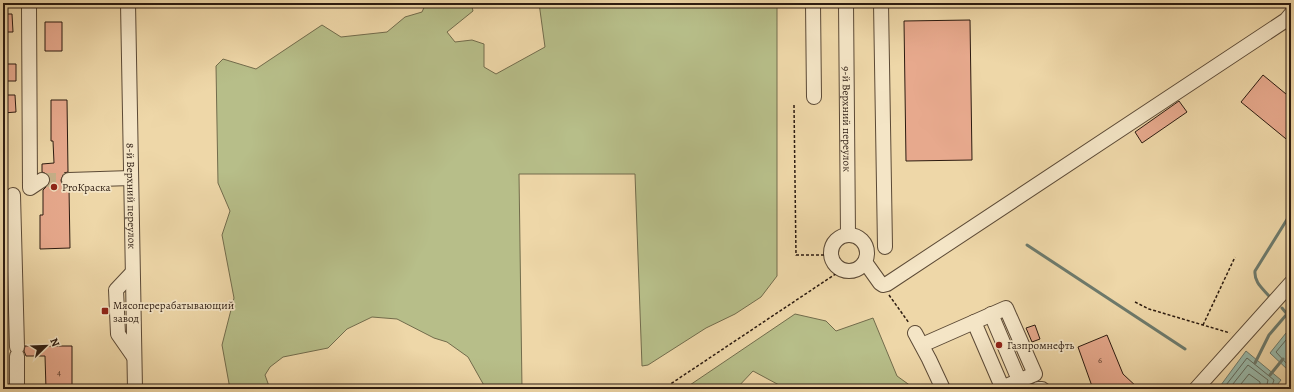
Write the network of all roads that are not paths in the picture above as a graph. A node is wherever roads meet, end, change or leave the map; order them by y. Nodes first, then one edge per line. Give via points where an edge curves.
1 (128, 3) edge
2 (813, 3) edge
3 (846, 3) edge
4 (881, 3) edge
5 (29, 6) dead end
6 (1291, 14) edge
7 (814, 97) dead end
8 (131, 178) junction
9 (42, 180) tunnel mouth
10 (69, 180) tunnel mouth
11 (30, 188) junction
12 (8, 195) edge
13 (848, 235) junction
14 (885, 247) dead end
15 (864, 262) junction
16 (1291, 282) edge
17 (974, 322) junction
18 (1001, 388) edge
19 (17, 389) edge
20 (134, 389) edge
21 (943, 389) edge
22 (1038, 389) edge
23 (1042, 389) edge
24 (1196, 389) edge

1 - 8 street, 8-й Верхний переулок
2 - 7 street
3 - 13 street, 9-й Верхний переулок
4 - 14 street
5 - 11 street
6 - 15 street via 1286,20 883,285
8 - 10 street
8 - 20 street, 8-й Верхний переулок
9 - 11 street
11 - 12 street
12 - 19 street
13 - 15 street via 856,236 866,247
13 - 15 street via 841,236 831,248 833,262 846,270 860,267
16 - 24 street
17 - 18 street
17 - 18 street via 1006,308 1035,374
17 - 21 street via 919,339
22 - 23 street

